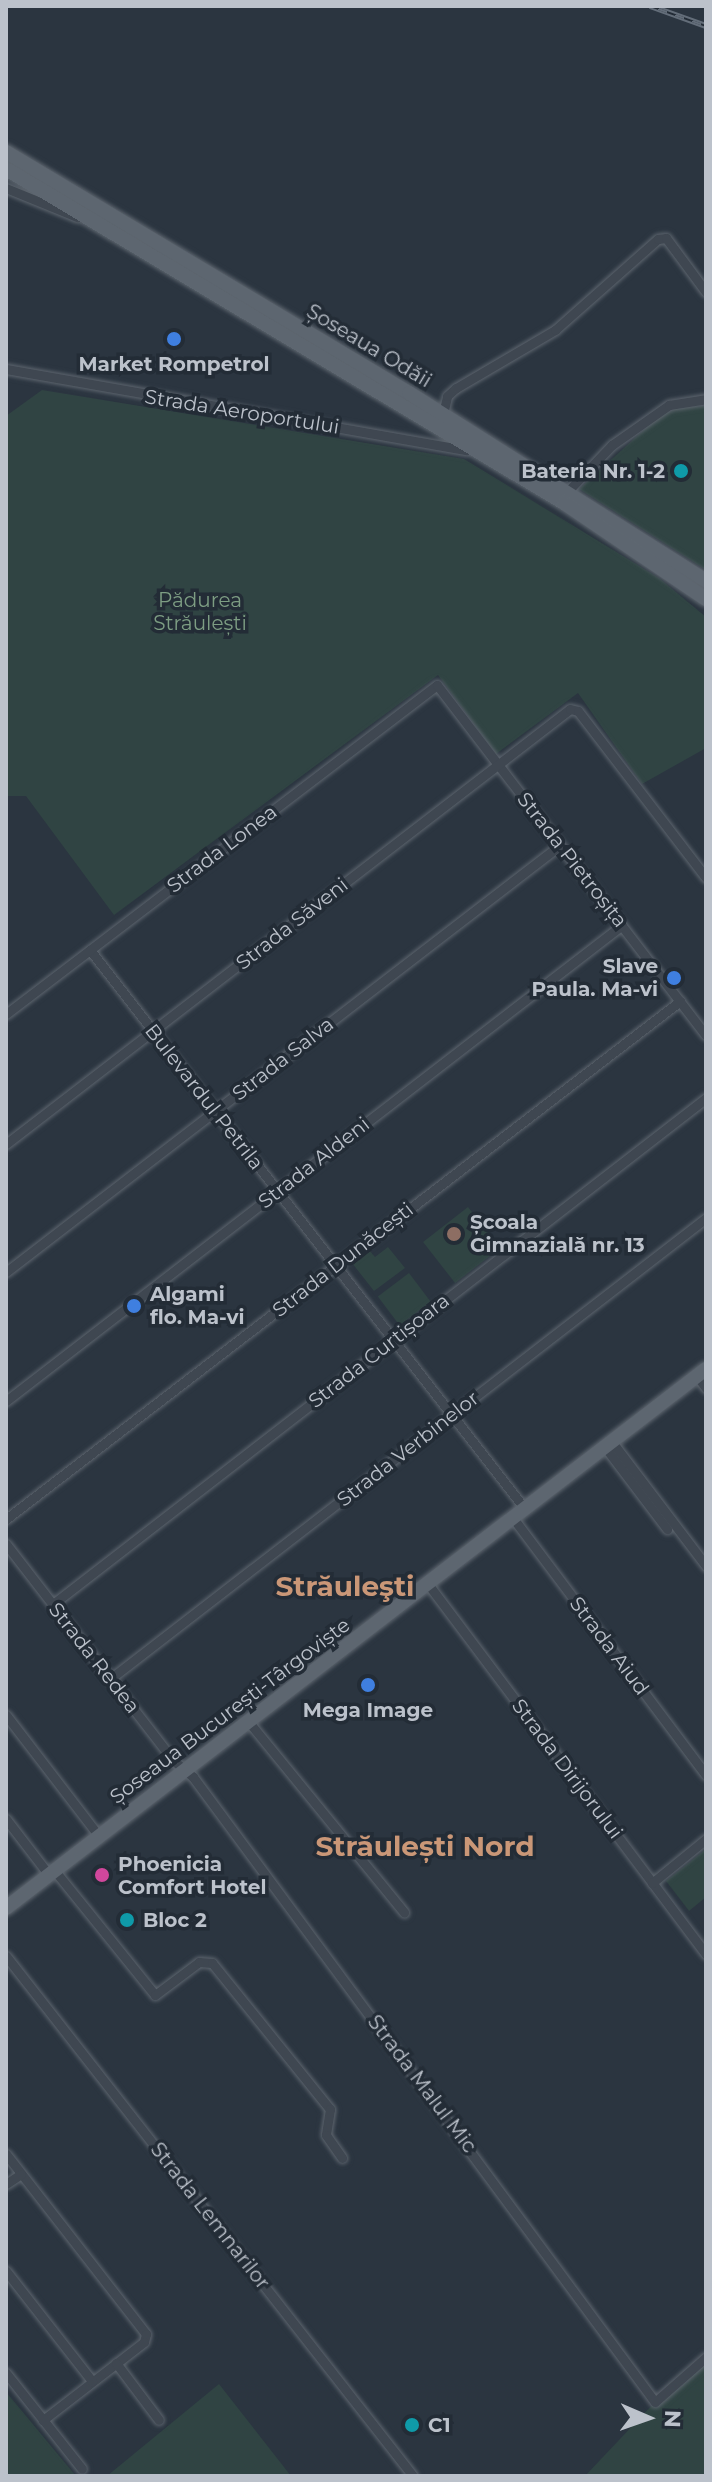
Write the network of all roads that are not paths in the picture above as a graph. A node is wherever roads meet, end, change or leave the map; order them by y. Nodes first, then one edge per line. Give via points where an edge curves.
1 (6, 152) edge
2 (6, 169) edge
3 (28, 172) junction
4 (6, 188) edge
5 (107, 228) junction
6 (704, 287) edge
7 (6, 369) edge
8 (706, 399) edge
9 (443, 414) junction
10 (479, 451) junction
11 (568, 491) junction
12 (706, 581) edge
13 (706, 599) edge
14 (437, 685) joint
15 (498, 765) junction
16 (560, 845) junction
17 (706, 878) edge
18 (622, 925) junction
19 (90, 950) junction
20 (680, 1001) junction
21 (6, 1014) edge
22 (153, 1031) junction
23 (706, 1035) edge
24 (706, 1098) edge
25 (215, 1111) junction
26 (6, 1144) edge
27 (278, 1191) junction
28 (706, 1218) edge
29 (336, 1266) junction
30 (6, 1272) edge
31 (393, 1340) junction
32 (703, 1378) edge
33 (6, 1401) edge
34 (452, 1415) junction
35 (608, 1444) junction
36 (519, 1514) junction
37 (6, 1519) edge
38 (667, 1529) dead end
39 (6, 1544) edge
40 (706, 1566) edge
41 (428, 1584) junction
42 (53, 1604) junction
43 (110, 1679) junction
44 (6, 1715) edge
45 (248, 1721) junction
46 (184, 1770) junction
47 (706, 1775) edge
48 (6, 1819) edge
49 (99, 1836) junction
50 (706, 1839) edge
51 (52, 1873) junction
52 (652, 1883) junction
53 (6, 1908) edge
54 (404, 1912) dead end
55 (706, 1954) edge
56 (6, 1956) edge
57 (6, 2154) edge
58 (342, 2158) dead end
59 (21, 2174) junction
60 (6, 2184) edge
61 (6, 2271) edge
62 (706, 2357) edge
63 (116, 2363) junction
64 (6, 2373) edge
65 (92, 2381) junction
66 (43, 2420) junction
67 (159, 2420) dead end
68 (82, 2469) dead end
69 (413, 2476) edge

1 - 3 main road, Șoseaua Odăii
2 - 3 main road, Șoseaua Odăii
3 - 5 main road, Șoseaua Odăii
3 - 9 main road, Șoseaua Odăii
4 - 5 street, Șoseaua Odăii
5 - 10 main road, Șoseaua Odăii
6 - 9 street via 666,238 658,239 555,330 456,388 447,396
7 - 10 street, Strada Aeroportului
8 - 11 street via 669,405 612,445
9 - 11 main road, Șoseaua Odăii
10 - 13 main road, Șoseaua Odăii via 654,560
11 - 12 main road, Șoseaua Odăii
14 - 15 street, Strada Pietroșița
14 - 19 street, Strada Lonea
15 - 16 street, Strada Pietroșița
15 - 17 street, Strada Săveni via 570,709 578,711
15 - 22 street, Strada Săveni
16 - 18 street, Strada Pietroșița
16 - 25 street, Strada Salva
18 - 20 street, Strada Pietroșița
18 - 27 street, Strada Aldeni
19 - 21 street, Strada Lonea
19 - 22 street, Bulevardul Petrila
20 - 23 street, Strada Pietroșița
20 - 29 street, Strada Dunăcești
22 - 25 street, Bulevardul Petrila
22 - 26 street, Strada Săveni
24 - 31 street, Strada Curtișoara
25 - 27 street, Bulevardul Petrila
25 - 30 street, Strada Salva
27 - 29 street, Bulevardul Petrila
27 - 33 street, Strada Aldeni
28 - 34 street, Strada Verbinelor
29 - 31 street, Bulevardul Petrila
29 - 37 street, Strada Dunăcești
31 - 34 street, Bulevardul Petrila
31 - 42 street, Strada Curtișoara
32 - 35 main road, Șoseaua București-Târgoviște
34 - 36 street, Bulevardul Petrila
34 - 43 street, Strada Verbinelor
35 - 36 main road, Șoseaua București-Târgoviște
35 - 38 street
35 - 40 street
36 - 41 main road, Șoseaua București-Târgoviște
36 - 47 street, Strada Aiud
39 - 42 street, Strada Redea
41 - 45 main road, Șoseaua București-Târgoviște
41 - 52 street, Strada Dirijorului
42 - 43 street, Strada Redea
43 - 46 street, Strada Redea
44 - 49 street
45 - 46 main road, Șoseaua București-Târgoviște
45 - 54 street
46 - 49 main road, Șoseaua București-Târgoviște
46 - 62 street, Strada Malul Mic via 655,2402
48 - 51 street
49 - 51 main road, Șoseaua București-Târgoviște
50 - 52 street
51 - 53 main road, Șoseaua București-Târgoviște
51 - 58 street via 155,1995 199,1962 212,1963 330,2109 326,2135
52 - 55 street, Strada Dirijorului
56 - 69 street, Strada Lemnarilor
57 - 59 street
59 - 60 street
59 - 63 street via 144,2328 144,2342
61 - 65 street
63 - 65 street
63 - 67 street
64 - 66 street
65 - 66 street
66 - 68 street

